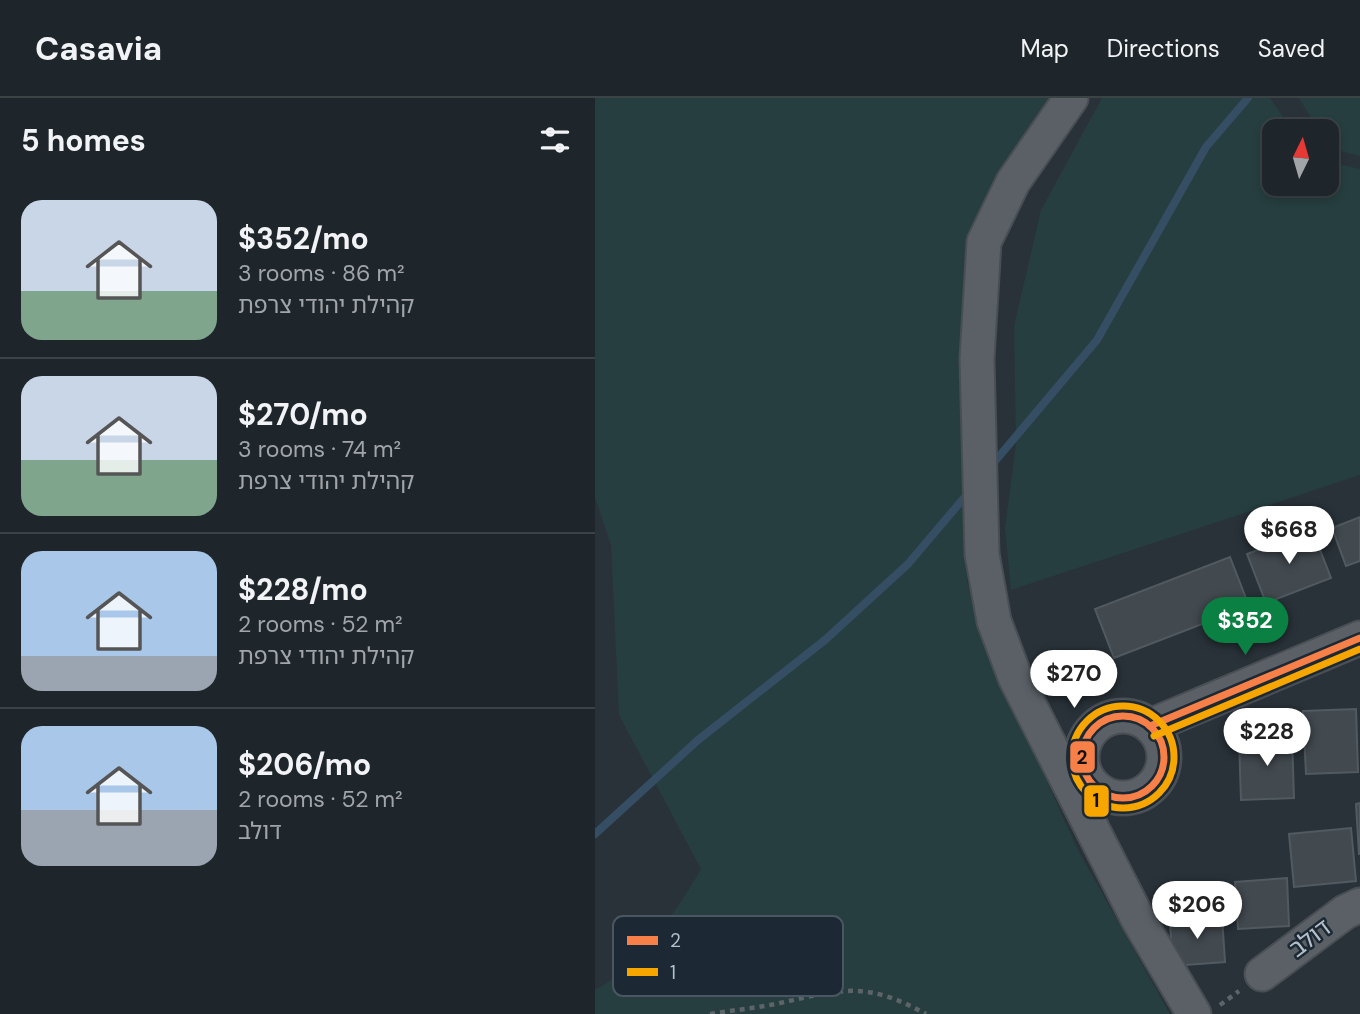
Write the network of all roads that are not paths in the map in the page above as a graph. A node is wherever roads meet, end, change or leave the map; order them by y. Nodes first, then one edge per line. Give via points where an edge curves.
1 (1070, 98) edge
2 (1360, 638) edge
3 (1150, 726) dead end
4 (1360, 905) edge
5 (1262, 974) road end
6 (1206, 1010) edge

1 - 6 street via 1013,182 984,242 977,359 982,554 994,621 1015,677 1138,919
2 - 3 street
4 - 5 street, דולב

